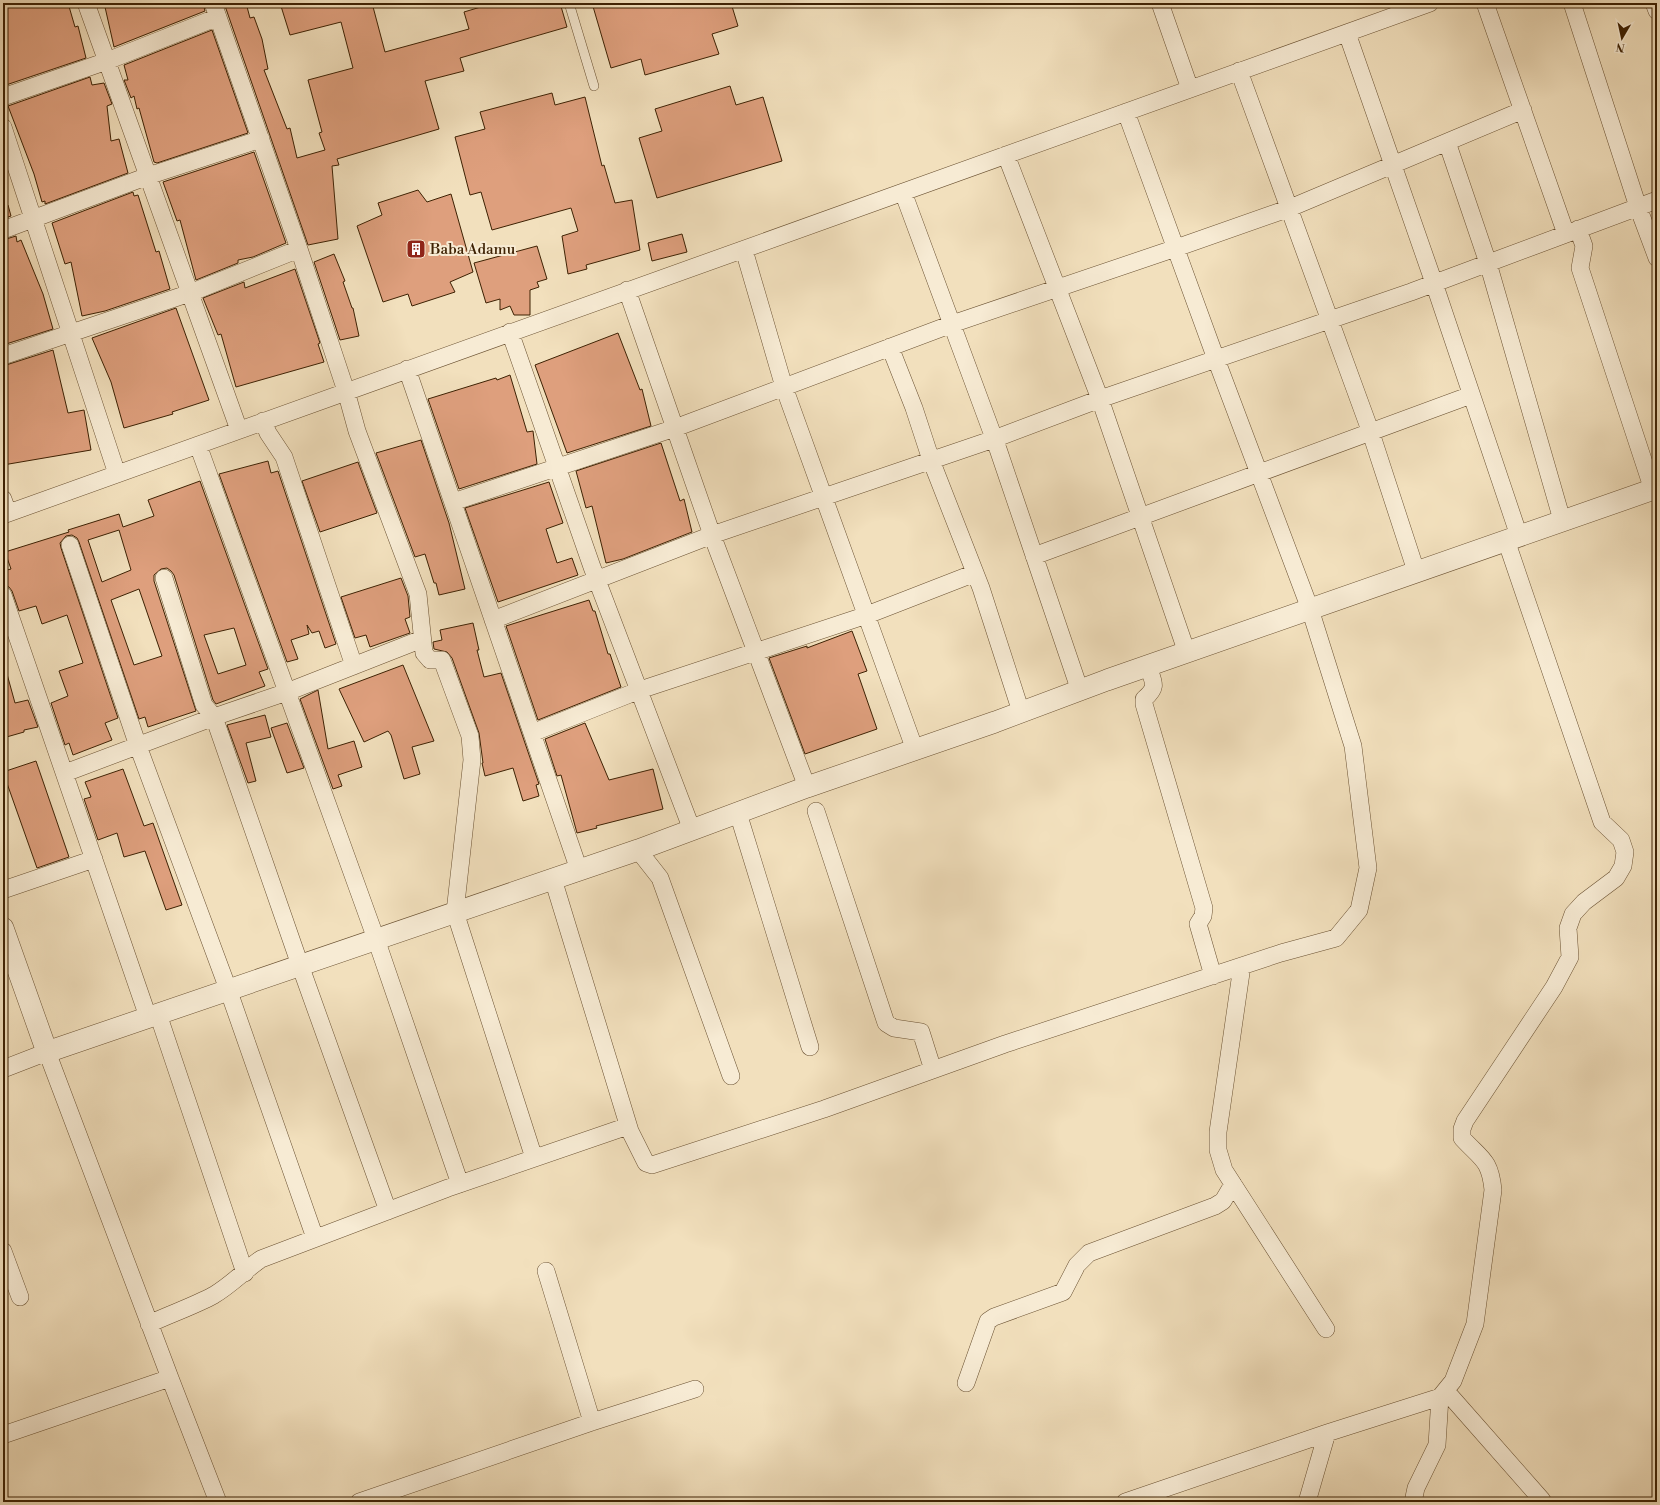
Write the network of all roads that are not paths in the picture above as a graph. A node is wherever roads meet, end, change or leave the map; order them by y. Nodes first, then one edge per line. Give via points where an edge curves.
1 (86, 3) edge
2 (569, 3) edge
3 (1160, 3) edge
4 (1430, 3) edge
5 (1485, 3) edge
6 (1572, 3) edge
7 (1654, 3) edge
8 (215, 10) edge
9 (1657, 11) edge
10 (1347, 33) junction
11 (107, 62) junction
12 (1239, 71) junction
13 (594, 86) dead end
14 (1190, 89) junction
15 (3, 98) edge
16 (1523, 110) junction
17 (1126, 112) junction
18 (3, 126) edge
19 (261, 139) junction
20 (1447, 142) junction
21 (1006, 155) junction
22 (1392, 165) junction
23 (148, 176) junction
24 (903, 192) junction
25 (1657, 200) edge
26 (1638, 207) junction
27 (1290, 208) junction
28 (34, 219) junction
29 (3, 230) edge
30 (1572, 231) junction
31 (1176, 248) junction
32 (299, 249) junction
33 (744, 250) junction
34 (1657, 258) edge
35 (1488, 263) junction
36 (1434, 283) junction
37 (1058, 288) junction
38 (626, 290) junction
39 (190, 293) junction
40 (1331, 320) junction
41 (952, 324) junction
42 (510, 332) junction
43 (71, 334) junction
44 (890, 347) junction
45 (3, 356) edge
46 (1216, 359) junction
47 (407, 369) junction
48 (784, 386) junction
49 (346, 391) junction
50 (1471, 395) junction
51 (1100, 399) junction
52 (263, 421) junction
53 (674, 428) junction
54 (239, 430) junction
55 (1371, 433) junction
56 (994, 439) junction
57 (198, 445) junction
58 (931, 460) junction
59 (556, 467) junction
60 (1258, 473) junction
61 (117, 474) junction
62 (1655, 489) edge
63 (824, 496) junction
64 (453, 502) junction
65 (5, 509) edge
66 (1141, 517) junction
67 (1562, 520) junction
68 (712, 535) junction
69 (1512, 538) junction
70 (70, 545) dead end
71 (1034, 556) junction
72 (1416, 571) junction
73 (975, 573) junction
74 (164, 578) dead end
75 (598, 580) junction
76 (3, 596) edge
77 (1310, 609) junction
78 (867, 615) junction
79 (493, 620) junction
80 (422, 639) junction
81 (756, 653) junction
82 (1187, 653) junction
83 (354, 666) junction
84 (1148, 667) junction
85 (640, 690) junction
86 (1080, 691) junction
87 (286, 692) junction
88 (1021, 712) junction
89 (214, 717) junction
90 (532, 733) junction
91 (138, 746) junction
92 (916, 750) junction
93 (65, 773) junction
94 (807, 787) junction
95 (816, 811) dead end
96 (738, 813) junction
97 (692, 830) junction
98 (638, 850) junction
99 (94, 859) junction
100 (579, 870) junction
101 (553, 879) junction
102 (3, 890) edge
103 (455, 912) junction
104 (3, 928) edge
105 (376, 939) junction
106 (300, 965) junction
107 (1242, 966) junction
108 (1212, 976) junction
109 (228, 990) junction
110 (153, 1015) junction
111 (810, 1047) dead end
112 (47, 1052) junction
113 (3, 1069) edge
114 (933, 1070) junction
115 (731, 1076) dead end
116 (628, 1126) junction
117 (534, 1158) junction
118 (460, 1184) junction
119 (1233, 1184) junction
120 (388, 1210) junction
121 (315, 1238) junction
122 (3, 1251) edge
123 (546, 1271) dead end
124 (245, 1273) junction
125 (20, 1297) dead end
126 (149, 1324) junction
127 (1326, 1329) dead end
128 (170, 1378) junction
129 (966, 1383) dead end
130 (695, 1389) dead end
131 (1443, 1394) junction
132 (592, 1422) junction
133 (1327, 1433) junction
134 (3, 1435) edge
135 (1542, 1500) dead end
136 (218, 1502) edge
137 (359, 1502) edge
138 (1125, 1502) edge
139 (1307, 1502) edge
140 (1413, 1502) edge

1 - 11 street
2 - 13 lane
3 - 14 street
4 - 10 street
5 - 16 street
6 - 26 street
7 - 9 street
8 - 11 street
8 - 19 street
10 - 12 street
10 - 22 street
11 - 15 street
11 - 23 street
12 - 14 street
12 - 27 street
14 - 17 street
16 - 20 street
16 - 30 street
17 - 21 street
17 - 31 street
18 - 28 street
19 - 23 street
19 - 32 street
20 - 22 street
20 - 35 street
21 - 24 street
21 - 37 street
22 - 27 street
22 - 36 street
23 - 28 street
23 - 39 street
24 - 33 street
24 - 41 street
25 - 26 street
26 - 30 street
26 - 34 street
27 - 31 street
27 - 40 street
28 - 29 street
28 - 43 street
30 - 35 street
30 - 62 street via 1584,246 1580,268
31 - 37 street
31 - 46 street
32 - 39 street
32 - 49 street
33 - 38 street
33 - 48 street
35 - 36 street
35 - 67 street
36 - 40 street
36 - 50 street
37 - 41 street
37 - 51 street
38 - 42 street
38 - 53 street
39 - 43 street
39 - 54 street
40 - 46 street
40 - 55 street
41 - 44 street
41 - 56 street
42 - 47 street
42 - 59 street
43 - 45 street
43 - 61 street
44 - 48 street
44 - 58 street
46 - 51 street
46 - 60 street
47 - 49 street
47 - 64 street
48 - 53 street
48 - 63 street
49 - 52 street
49 - 80 street via 357,431 418,594
50 - 55 street
50 - 69 street
51 - 56 street
51 - 66 street
52 - 54 street
52 - 83 street via 284,457
53 - 59 street
53 - 68 street
54 - 57 street
55 - 60 street
55 - 72 street
56 - 58 street
56 - 71 street
57 - 61 street
57 - 87 street
58 - 63 street
58 - 73 street
59 - 64 street
59 - 75 street
60 - 66 street
60 - 77 street
61 - 65 street
62 - 67 street
63 - 68 street
63 - 78 street
64 - 79 street
66 - 71 street
66 - 82 street
67 - 69 street
68 - 75 street
68 - 81 street
69 - 72 street
69 - 131 street via 1602,822 1621,840 1625,859 1616,878 1584,902 1573,914 1568,928 1570,957 1554,988 1462,1129 1462,1138 1485,1160 1490,1169 1492,1190 1475,1324 1453,1381
70 - 91 street
71 - 86 street
72 - 77 street
73 - 78 street
73 - 88 street
74 - 89 street via 204,705
75 - 79 street
75 - 85 street
76 - 93 street
77 - 82 street
77 - 107 street via 1353,746 1368,868 1359,910 1336,938
78 - 81 street
78 - 92 street
79 - 90 street
80 - 83 street
80 - 103 street via 424,653 430,660 442,660 470,736 472,760
81 - 85 street
81 - 94 street
82 - 84 street
83 - 87 street
84 - 86 street
84 - 108 street via 1154,684 1153,691 1144,699 1144,704 1204,908 1198,924
85 - 90 street
85 - 97 street
86 - 88 street
87 - 89 street
87 - 105 street
88 - 92 street
89 - 91 street
89 - 106 street
90 - 100 street
91 - 93 street
91 - 109 street
92 - 94 street
93 - 99 street
94 - 96 street
95 - 114 street via 886,1023 894,1028 921,1032
96 - 97 street
96 - 111 street
97 - 98 street
98 - 100 street
98 - 115 street via 660,878
99 - 102 street
99 - 110 street
100 - 101 street
101 - 103 street
101 - 116 street
103 - 105 street
103 - 117 street
104 - 112 street
105 - 106 street
105 - 118 street
106 - 109 street
106 - 120 street
107 - 108 street
107 - 119 street via 1218,1132 1218,1150 1224,1170
108 - 114 street
109 - 110 street
109 - 121 street
110 - 112 street
110 - 124 street
112 - 113 street
112 - 126 street
114 - 116 street via 824,1109 652,1165 646,1163
116 - 117 street
117 - 118 street
118 - 120 street
119 - 127 street
119 - 129 street via 1223,1201 1215,1206 1088,1253 1077,1265 1063,1292 988,1321
120 - 121 street
121 - 124 street via 261,1259
122 - 125 street
123 - 132 street
124 - 126 street via 214,1295
126 - 128 street
128 - 134 street
128 - 136 street
130 - 132 street
131 - 133 street
131 - 135 street
131 - 140 street via 1437,1445 1416,1488
132 - 137 street
133 - 138 street
133 - 139 street

